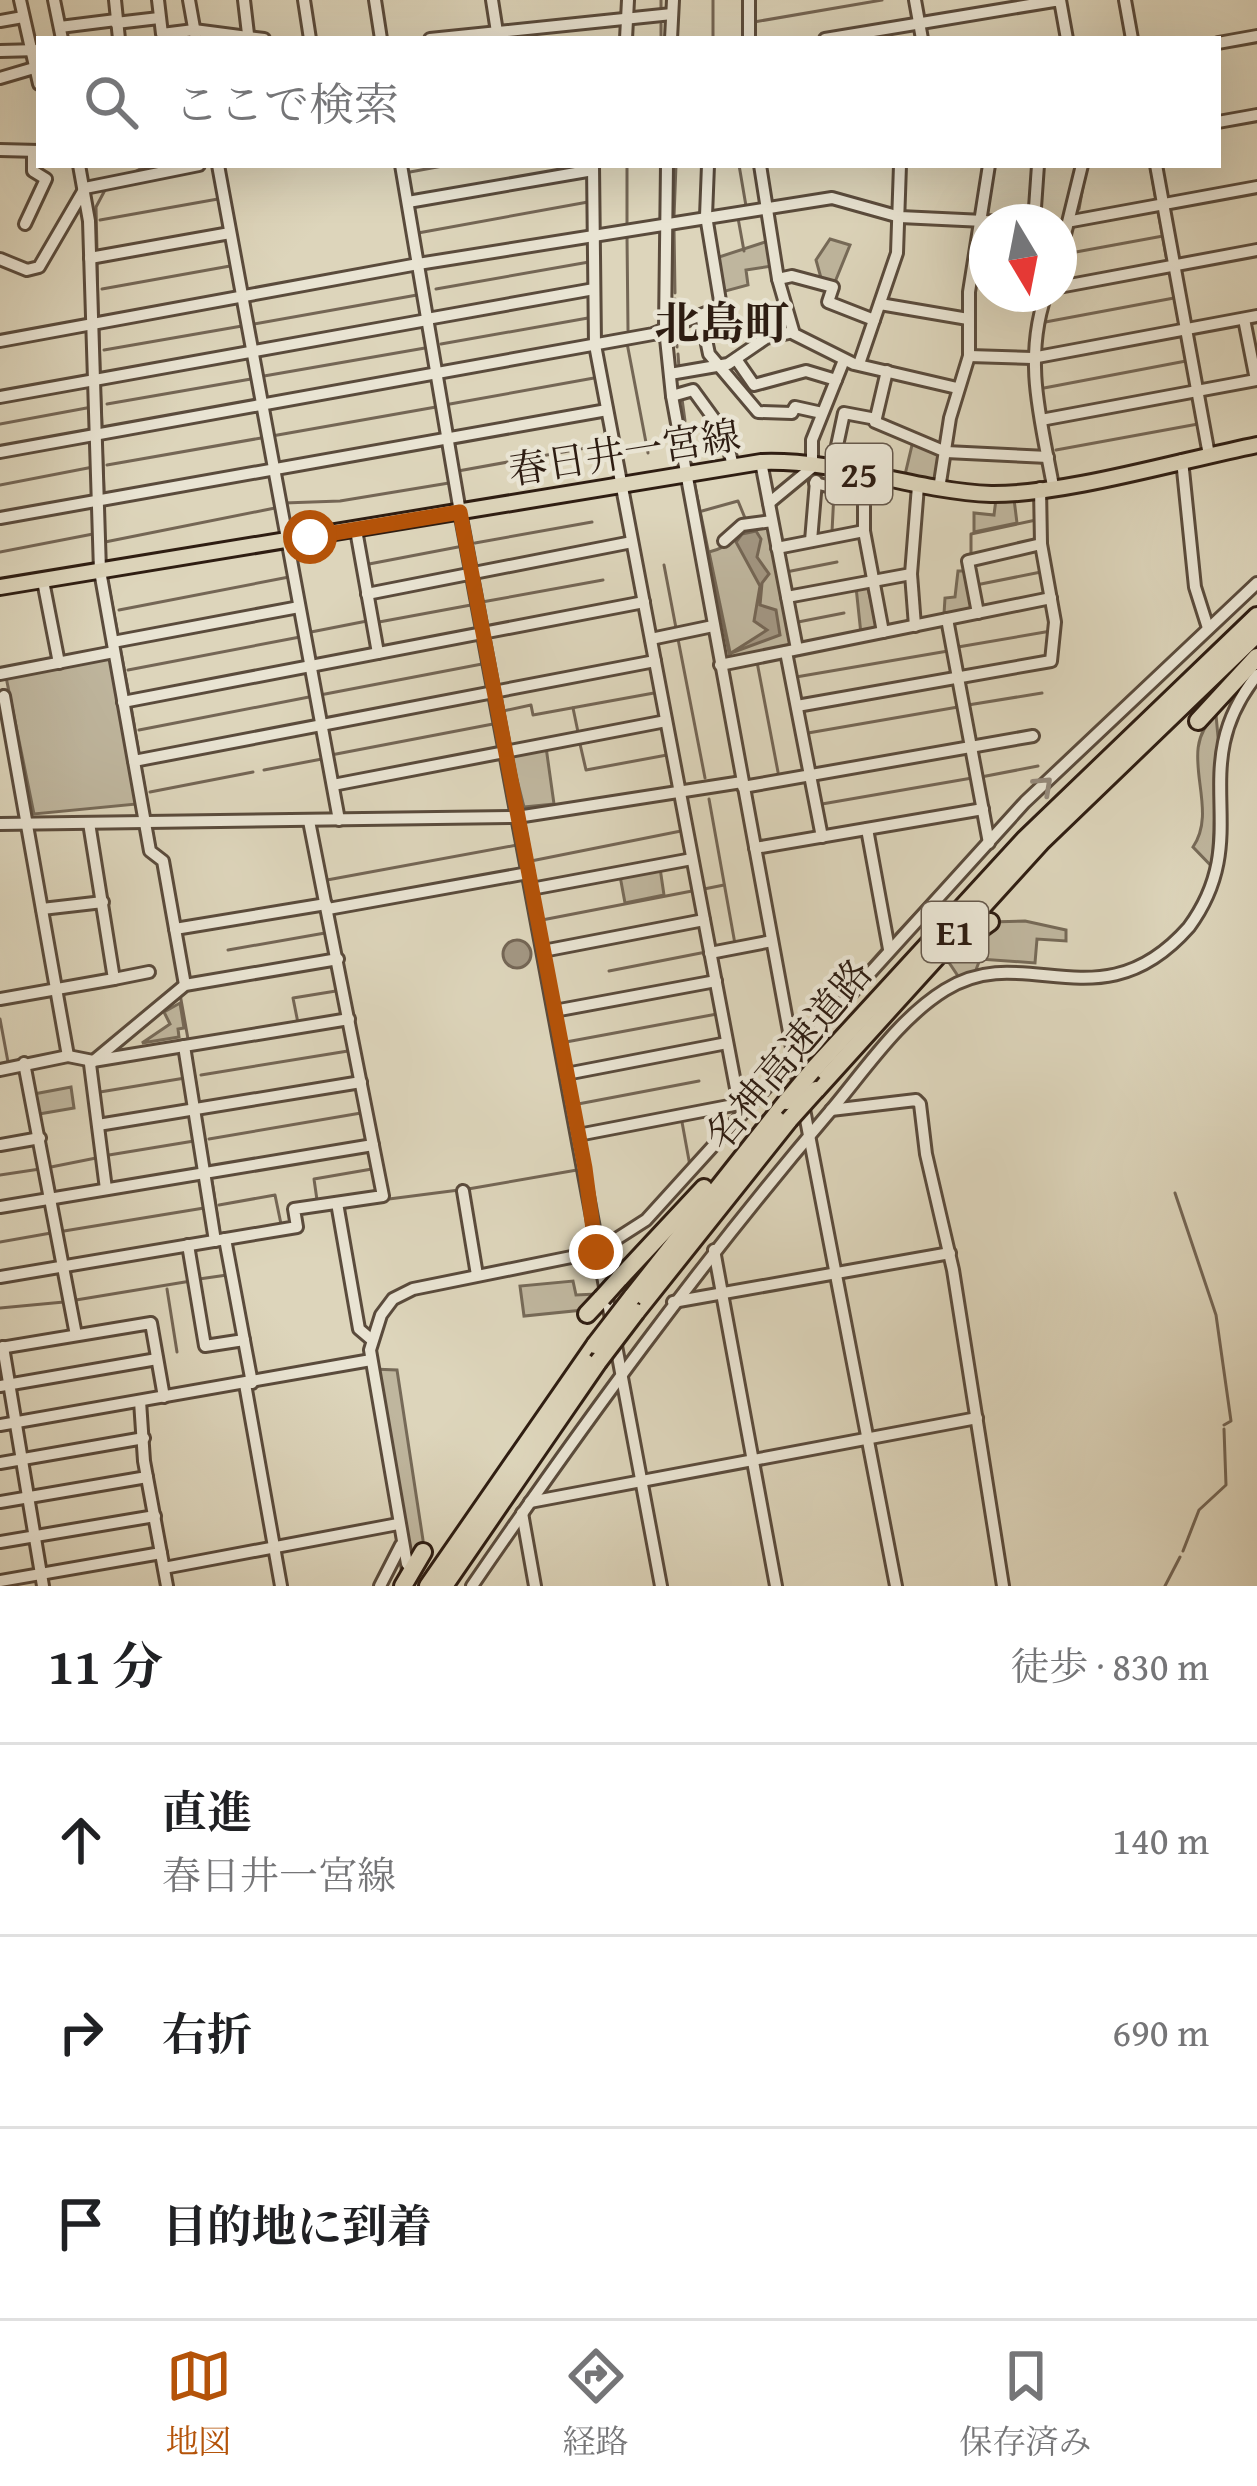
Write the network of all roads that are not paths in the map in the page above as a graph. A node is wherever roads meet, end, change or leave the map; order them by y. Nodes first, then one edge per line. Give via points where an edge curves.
1 (20, 0) edge
2 (54, 0) edge
3 (115, 0) edge
4 (158, 0) edge
5 (189, 0) edge
6 (244, 0) edge
7 (304, 0) edge
8 (375, 0) edge
9 (492, 0) edge
10 (628, 0) edge
11 (748, 0) edge
12 (915, 0) edge
13 (1129, 1) edge
14 (672, 7) edge
15 (23, 17) junction
16 (159, 18) junction
17 (627, 20) junction
18 (0, 21) edge
19 (116, 21) junction
20 (919, 23) junction
21 (574, 25) junction
22 (496, 32) junction
23 (61, 33) edge
24 (195, 34) edge
25 (248, 34) junction
26 (118, 36) edge
27 (254, 36) edge
28 (310, 36) edge
29 (381, 36) edge
30 (458, 36) edge
31 (576, 36) edge
32 (626, 36) edge
33 (749, 36) edge
34 (843, 36) edge
35 (921, 36) edge
36 (1066, 36) edge
37 (1132, 36) edge
38 (1257, 36) edge
39 (1221, 42) edge
40 (0, 51) edge
41 (34, 51) edge
42 (34, 68) junction
43 (36, 74) edge
44 (0, 78) edge
45 (1257, 115) edge
46 (1221, 121) edge
47 (0, 150) edge
48 (36, 151) edge
49 (80, 168) edge
50 (185, 168) edge
51 (219, 168) edge
52 (402, 168) edge
53 (593, 168) edge
54 (667, 168) edge
55 (708, 168) edge
56 (761, 168) edge
57 (900, 168) edge
58 (988, 168) edge
59 (1038, 168) edge
60 (1081, 168) edge
61 (1157, 168) edge
62 (1257, 187) edge
63 (86, 188) junction
64 (408, 202) junction
65 (980, 204) edge
66 (1035, 204) edge
67 (1075, 204) edge
68 (1163, 204) junction
69 (768, 208) junction
70 (706, 216) junction
71 (900, 218) junction
72 (969, 219) edge
73 (1077, 220) edge
74 (26, 224) dead end
75 (665, 224) junction
76 (230, 233) junction
77 (594, 235) junction
78 (1257, 250) edge
79 (90, 258) junction
80 (0, 259) edge
81 (418, 264) junction
82 (1174, 266) junction
83 (778, 279) junction
84 (1077, 284) edge
85 (594, 290) junction
86 (242, 299) junction
87 (880, 304) junction
88 (969, 308) edge
89 (1042, 312) edge
90 (701, 315) junction
91 (1251, 317) edge
92 (427, 319) junction
93 (968, 319) junction
94 (874, 320) junction
95 (93, 324) junction
96 (665, 329) junction
97 (1186, 329) junction
98 (793, 332) junction
99 (0, 340) edge
100 (595, 345) junction
101 (251, 351) junction
102 (969, 356) junction
103 (1032, 358) junction
104 (736, 359) junction
105 (844, 360) junction
106 (859, 364) junction
107 (718, 367) junction
108 (887, 371) junction
109 (436, 373) junction
110 (670, 374) junction
111 (95, 379) junction
112 (836, 380) junction
113 (957, 388) junction
114 (1197, 391) junction
115 (672, 396) junction
116 (0, 397) edge
117 (261, 405) junction
118 (607, 410) junction
119 (823, 412) junction
120 (876, 419) junction
121 (1041, 420) junction
122 (96, 434) junction
123 (447, 437) junction
124 (1257, 445) edge
125 (943, 450) junction
126 (0, 452) edge
127 (1209, 455) junction
128 (1048, 457) junction
129 (1182, 460) junction
130 (761, 462) junction
131 (733, 466) junction
132 (819, 466) junction
133 (272, 469) junction
134 (684, 474) junction
135 (815, 483) junction
136 (621, 484) junction
137 (917, 486) junction
138 (1047, 487) junction
139 (939, 489) junction
140 (98, 500) junction
141 (769, 503) junction
142 (460, 512) junction
143 (0, 518) edge
144 (772, 520) junction
145 (356, 530) junction
146 (864, 531) junction
147 (286, 541) junction
148 (724, 541) dead end
149 (811, 541) junction
150 (632, 542) junction
151 (1041, 544) junction
152 (777, 548) junction
153 (100, 571) junction
154 (471, 574) junction
155 (910, 574) junction
156 (43, 580) junction
157 (873, 581) junction
158 (1257, 583) edge
159 (0, 587) edge
160 (367, 594) junction
161 (787, 597) junction
162 (1051, 598) junction
163 (644, 602) junction
164 (298, 607) junction
165 (978, 613) junction
166 (1257, 616) edge
167 (947, 619) junction
168 (713, 626) junction
169 (915, 626) junction
170 (1208, 628) junction
171 (883, 632) junction
172 (482, 633) junction
173 (1257, 634) edge
174 (651, 639) junction
175 (114, 647) junction
176 (792, 651) junction
177 (378, 653) junction
178 (1257, 656) edge
179 (655, 661) junction
180 (58, 663) junction
181 (720, 665) junction
182 (310, 666) junction
183 (0, 673) edge
184 (1257, 675) edge
185 (958, 677) junction
186 (494, 692) junction
187 (2, 696) edge
188 (123, 702) junction
189 (797, 706) junction
190 (1204, 714) dead end
191 (666, 721) junction
192 (321, 725) junction
193 (1033, 736) dead end
194 (971, 747) junction
195 (505, 752) junction
196 (134, 761) junction
197 (1101, 773) junction
198 (810, 776) junction
199 (743, 784) junction
200 (332, 785) junction
201 (680, 793) junction
202 (983, 809) junction
203 (517, 818) junction
204 (339, 820) junction
205 (309, 821) junction
206 (89, 823) junction
207 (145, 823) junction
208 (0, 824) edge
209 (26, 824) junction
210 (867, 829) junction
211 (822, 837) junction
212 (989, 843) junction
213 (754, 848) junction
214 (692, 859) junction
215 (528, 873) junction
216 (531, 889) junction
217 (103, 902) junction
218 (327, 906) junction
219 (42, 909) junction
220 (704, 920) junction
221 (990, 922) dead end
222 (175, 929) junction
223 (772, 941) junction
224 (890, 949) junction
225 (543, 951) junction
226 (710, 952) junction
227 (338, 959) junction
228 (149, 972) dead end
229 (114, 979) junction
230 (716, 982) junction
231 (184, 985) junction
232 (56, 989) junction
233 (0, 999) edge
234 (889, 1004) junction
235 (554, 1011) junction
236 (349, 1018) junction
237 (727, 1043) junction
238 (184, 1046) junction
239 (68, 1056) junction
240 (794, 1056) junction
241 (93, 1061) junction
242 (24, 1064) junction
243 (0, 1070) edge
244 (566, 1074) junction
245 (814, 1080) junction
246 (361, 1082) junction
247 (742, 1107) junction
248 (194, 1109) junction
249 (831, 1110) junction
250 (98, 1126) junction
251 (578, 1136) junction
252 (809, 1136) junction
253 (40, 1138) junction
254 (0, 1145) edge
255 (373, 1145) junction
256 (740, 1161) junction
257 (204, 1173) junction
258 (106, 1190) junction
259 (463, 1191) dead end
260 (53, 1198) junction
261 (337, 1203) junction
262 (0, 1207) edge
263 (220, 1240) junction
264 (188, 1245) junction
265 (714, 1250) junction
266 (599, 1251) junction
267 (950, 1253) junction
268 (64, 1266) junction
269 (836, 1274) junction
270 (477, 1275) junction
271 (0, 1277) edge
272 (722, 1294) junction
273 (673, 1302) junction
274 (634, 1305) junction
275 (587, 1314) dead end
276 (76, 1335) junction
277 (244, 1340) junction
278 (372, 1340) junction
279 (1, 1347) edge
280 (597, 1354) junction
281 (158, 1359) junction
282 (371, 1360) junction
283 (622, 1370) junction
284 (248, 1383) junction
285 (4, 1385) edge
286 (164, 1397) junction
287 (140, 1401) junction
288 (977, 1418) junction
289 (15, 1422) junction
290 (0, 1424) edge
291 (144, 1438) junction
292 (868, 1438) junction
293 (752, 1459) junction
294 (22, 1460) junction
295 (0, 1463) edge
296 (147, 1477) junction
297 (642, 1479) junction
298 (28, 1497) junction
299 (0, 1502) edge
300 (530, 1502) junction
301 (522, 1513) junction
302 (154, 1516) junction
303 (398, 1524) junction
304 (35, 1536) junction
305 (0, 1542) edge
306 (402, 1547) junction
307 (275, 1548) junction
308 (161, 1552) junction
309 (423, 1552) dead end
310 (164, 1568) junction
311 (404, 1573) edge
312 (42, 1580) edge
313 (0, 1581) edge
314 (1003, 1584) edge
315 (167, 1586) edge
316 (281, 1586) edge
317 (380, 1586) edge
318 (428, 1586) edge
319 (444, 1586) edge
320 (472, 1586) edge
321 (536, 1586) edge
322 (661, 1586) edge
323 (776, 1586) edge
324 (896, 1586) edge
325 (984, 1586) edge

1 - 15 street
2 - 23 street
3 - 19 street
4 - 16 street
5 - 24 street
6 - 25 street
7 - 28 street
8 - 29 street
9 - 22 street
10 - 17 street
11 - 33 street
12 - 20 street
13 - 37 street
14 - 17 street
15 - 18 street
15 - 41 street
16 - 19 street
16 - 24 street via 162,34
17 - 21 street
17 - 32 street
19 - 23 street
19 - 26 street
20 - 34 street
20 - 35 street
20 - 36 street via 1060,0
21 - 22 street
21 - 31 street
22 - 30 street
24 - 25 street
25 - 27 street
38 - 39 street
40 - 41 street
41 - 42 street
42 - 43 street
42 - 44 street
45 - 46 street
47 - 48 street
48 - 74 street via 33,171 46,178
49 - 63 street
50 - 63 street
51 - 76 street
52 - 64 street
53 - 64 street
53 - 77 street
54 - 75 street
55 - 70 street
56 - 69 street
57 - 71 street
58 - 65 street
59 - 66 street
60 - 67 street
61 - 68 street
62 - 68 street
63 - 79 street
63 - 80 street via 39,267
64 - 81 street
68 - 73 street
68 - 82 street
69 - 70 street
69 - 71 street via 832,198
69 - 83 street
70 - 75 street
70 - 90 street via 721,308
71 - 72 street
71 - 87 street
75 - 77 street
75 - 96 street
76 - 79 street
76 - 86 street
77 - 81 street
77 - 85 street
78 - 82 street
79 - 95 street
81 - 86 street
81 - 92 street
82 - 84 street
82 - 97 street
83 - 94 street via 832,286 828,302
83 - 98 street
85 - 92 street
85 - 100 street
86 - 95 street
86 - 101 street
87 - 93 street
87 - 94 street
88 - 93 street
89 - 103 street
90 - 96 street
90 - 107 street
91 - 97 street
91 - 114 street via 1256,380
92 - 101 street
92 - 109 street
93 - 102 street
94 - 106 street
95 - 99 street
95 - 111 street
96 - 100 street
96 - 110 street
97 - 103 street
97 - 114 street
98 - 104 street via 766,338
98 - 105 street
100 - 109 street
100 - 118 street
101 - 111 street
101 - 117 street
102 - 103 street
102 - 113 street
103 - 121 street
104 - 107 street
104 - 112 street via 754,385 806,371
105 - 106 street
105 - 112 street
106 - 108 street
107 - 110 street
107 - 119 street via 758,412
108 - 113 street
108 - 120 street
109 - 117 street
109 - 123 street
110 - 115 street
111 - 116 street
111 - 122 street
112 - 119 street
113 - 125 street
114 - 121 street
114 - 127 street
115 - 131 street via 693,390 725,434
115 - 134 street
117 - 122 street
117 - 133 street
118 - 123 street
118 - 136 street
119 - 132 street via 812,440
120 - 125 street
120 - 132 street via 844,413
121 - 128 street
122 - 126 street
122 - 140 street
123 - 133 street
123 - 142 street
124 - 127 main road, 春日井一宮線 / 25
125 - 128 street
125 - 139 street
127 - 129 main road, 春日井一宮線 / 25
128 - 138 street
129 - 138 main road, 春日井一宮線 / 25
129 - 170 street via 1195,587
130 - 131 main road, 春日井一宮線 / 25
130 - 132 main road, 春日井一宮線 / 25
130 - 141 street
131 - 134 main road, 春日井一宮線 / 25
132 - 135 street
132 - 137 main road, 春日井一宮線 / 25
132 - 141 street
133 - 140 street
133 - 147 street
134 - 136 main road, 春日井一宮線 / 25
134 - 168 street
135 - 146 street via 864,495
135 - 149 street
136 - 142 main road, 春日井一宮線 / 25
136 - 150 street
137 - 139 main road, 春日井一宮線 / 25
137 - 155 street
138 - 139 main road, 春日井一宮線 / 25
138 - 151 street
140 - 143 street
140 - 153 street
141 - 144 street
142 - 145 main road, 春日井一宮線 / 25
142 - 154 street
144 - 148 street via 742,525
144 - 152 street
145 - 147 main road, 春日井一宮線 / 25
145 - 160 street
146 - 149 street
146 - 157 street
147 - 153 main road, 春日井一宮線 / 25
147 - 164 street
149 - 152 street
150 - 154 street
150 - 163 street
151 - 162 street
151 - 165 street via 968,561
152 - 161 street
153 - 156 main road, 春日井一宮線 / 25
153 - 175 street
154 - 160 street
154 - 172 street
155 - 157 street
155 - 169 street
156 - 159 main road, 春日井一宮線 / 25
156 - 180 street
157 - 161 street
157 - 171 street
158 - 170 street
160 - 177 street
161 - 176 street
162 - 165 street
162 - 185 street via 1051,661
163 - 172 street
163 - 174 street
164 - 175 street
164 - 182 street
165 - 167 street
166 - 197 highway, 名神高速道路 / E1
167 - 169 street
167 - 185 street
168 - 174 street
168 - 181 street
169 - 171 street
212 -> 170 street
171 - 176 street
172 - 177 street
172 - 186 street
173 - 197 highway, 名神高速道路 / E1
174 - 179 street
175 - 180 street
175 - 188 street
176 - 181 street
176 - 189 street
177 - 182 street
178 - 190 highway
179 - 186 street
179 - 191 street
180 - 183 street
181 - 199 street
182 - 188 street
182 - 192 street
183 - 187 street
184 - 249 street via 1222,743 1226,863 1186,931 1126,974 998,976 949,987
185 - 189 street
185 - 194 street
186 - 192 street
186 - 195 street
187 - 209 street
188 - 196 street
189 - 198 street
191 - 195 street
191 - 201 street
192 - 196 street
192 - 200 street
193 - 194 street
194 - 198 street
194 - 202 street
195 - 200 street
195 - 203 street
196 - 207 street
197 - 234 highway, 名神高速道路 / E1
197 - 245 highway, 名神高速道路 / E1
198 - 199 street
198 - 211 street
199 - 201 street
199 - 213 street
200 - 204 street
201 - 203 street
201 - 214 street
202 - 210 street
202 - 212 street
203 - 204 street
203 - 215 street
204 - 205 street
205 - 207 street
205 - 218 street
206 - 207 street
206 - 209 street
206 - 217 street
207 - 222 street via 150,851 163,861
208 - 209 street
209 - 219 street
210 - 211 street
210 - 224 street
211 - 213 street
212 - 224 street
213 - 223 street
214 - 216 street
214 - 220 street
215 - 216 street
215 - 218 street
216 - 225 street
217 - 219 street
217 - 229 street
218 - 222 street
218 - 227 street
219 - 232 street
220 - 225 street
220 - 226 street
221 - 234 highway
222 - 231 street
223 - 226 street
223 - 240 street
224 - 240 street
225 - 235 street
226 - 230 street
227 - 231 street
227 - 236 street
228 - 229 street
229 - 232 street
230 - 235 street
230 - 237 street
231 - 241 street
232 - 233 street
232 - 239 street
234 - 245 highway, 名神高速道路 / E1
235 - 244 street
236 - 238 street
236 - 246 street
237 - 244 street
237 - 247 street
238 - 241 street
238 - 248 street
239 - 241 street
239 - 242 street
240 - 247 street
240 - 252 street
241 - 250 street
242 - 243 street
242 - 253 street
244 - 251 street
245 - 256 highway, 名神高速道路 / E1, bridge
245 - 274 highway, 名神高速道路 / E1, bridge
246 - 248 street
246 - 255 street
247 - 251 street
247 - 266 street via 646,1220
248 - 250 street
248 - 257 street
249 - 252 street
249 - 267 street via 920,1104
250 - 258 street
251 - 266 street
252 - 265 street
252 - 269 street
253 - 254 street
253 - 260 street
255 - 257 street
255 - 261 street via 383,1196
256 - 274 highway, 名神高速道路 / E1
256 - 275 highway, bridge via 719,1173
257 - 258 street
257 - 263 street
258 - 260 street
259 - 270 street
260 - 262 street
260 - 268 street
261 - 263 street via 294,1209 297,1227
261 - 278 street via 358,1329
263 - 264 street
263 - 277 street
264 - 268 street
264 - 277 street via 205,1346
265 - 272 street
265 - 273 street
266 - 270 street
266 - 283 street
267 - 269 street
267 - 288 street
268 - 271 street
268 - 276 street
269 - 272 street
269 - 292 street
270 - 278 street via 394,1300
272 - 273 street
272 - 293 street
273 - 283 street
274 - 280 highway, 名神高速道路 / E1, bridge
276 - 279 street
276 - 281 street via 151,1322
277 - 284 street
278 - 282 street
279 - 285 street
280 - 318 highway, 名神高速道路 / E1
280 - 319 highway, 名神高速道路 / E1
281 - 285 street
281 - 286 street
282 - 284 street
282 - 303 street
283 - 297 street
283 - 300 street
284 - 286 street
284 - 307 street
285 - 289 street
286 - 287 street
287 - 289 street
287 - 291 street
288 - 292 street
288 - 314 street
289 - 290 street
289 - 294 street
291 - 294 street
291 - 296 street
292 - 293 street
292 - 324 street
293 - 297 street
293 - 323 street
294 - 295 street
294 - 298 street
296 - 298 street
296 - 302 street
297 - 300 street
297 - 322 street
298 - 299 street
298 - 304 street
300 - 301 street
301 - 320 street
301 - 321 street
302 - 304 street
302 - 308 street
303 - 306 street
303 - 307 street
304 - 305 street
304 - 312 street
306 - 311 street
306 - 317 street
307 - 310 street
307 - 316 street
308 - 310 street
308 - 312 street
309 - 311 highway
310 - 315 street
312 - 313 street
314 - 325 street

